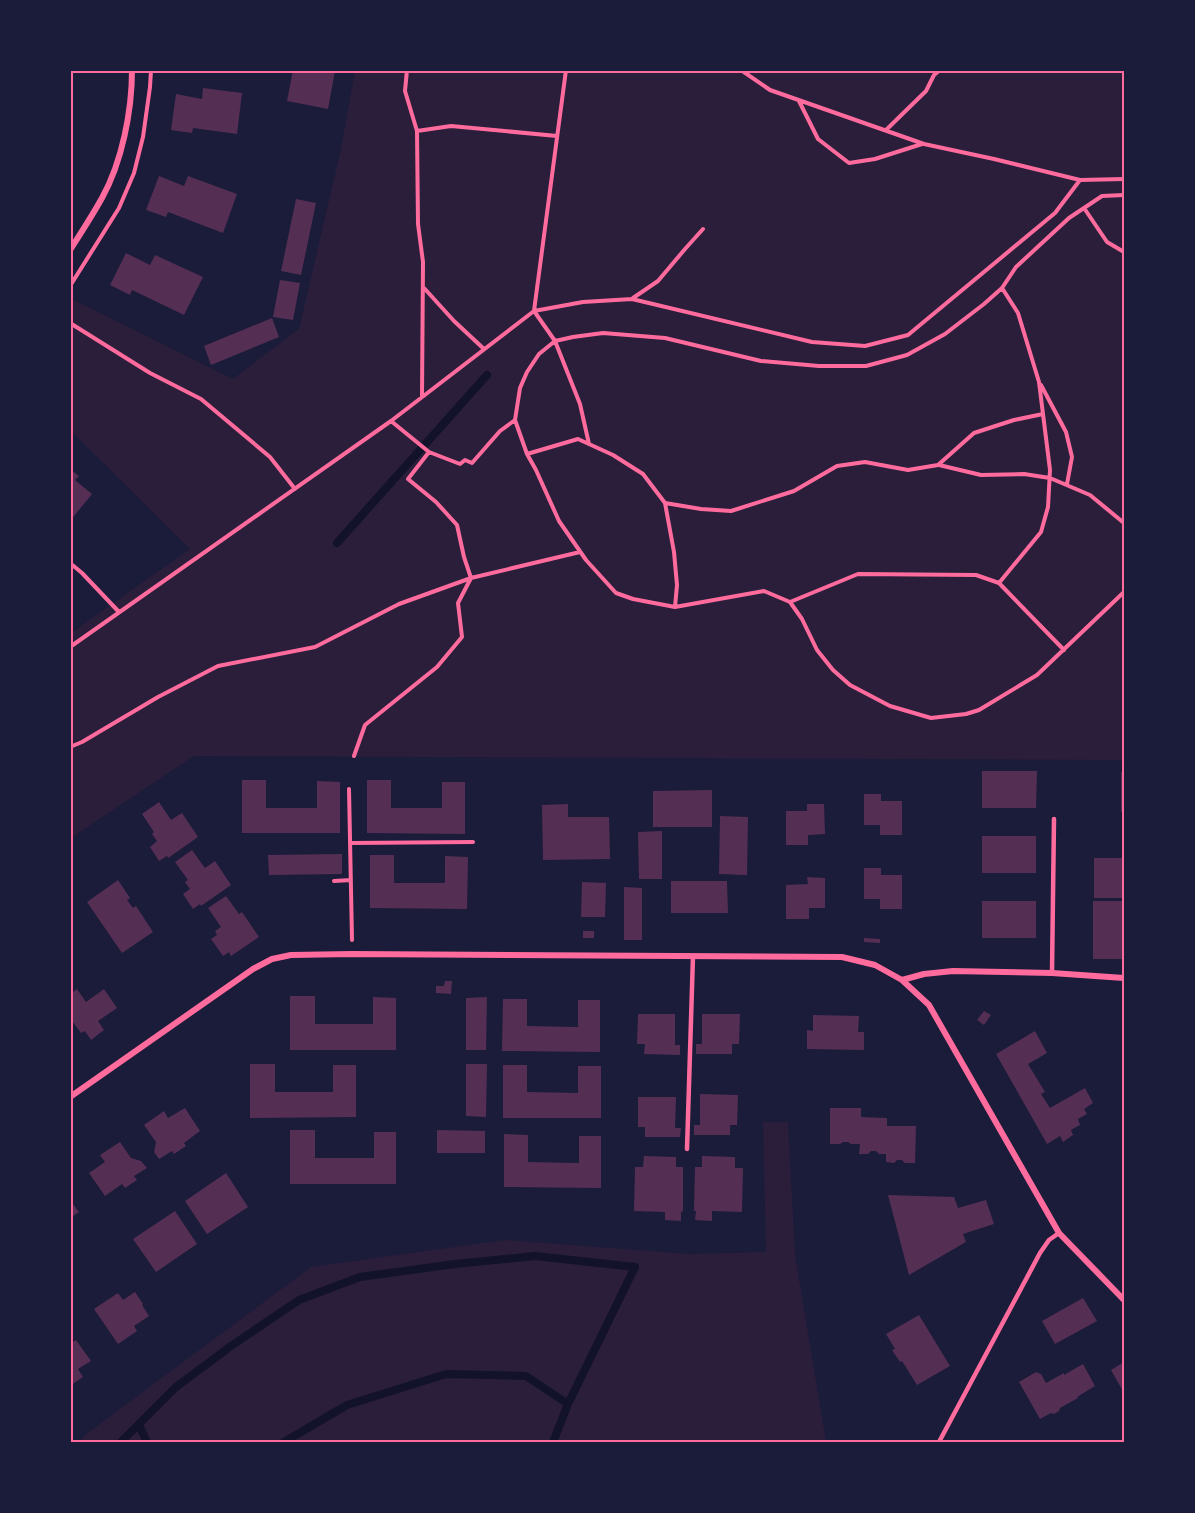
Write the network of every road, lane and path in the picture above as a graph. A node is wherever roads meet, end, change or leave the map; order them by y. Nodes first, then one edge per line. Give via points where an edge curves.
1 (132, 70) edge
2 (407, 70) edge
3 (566, 70) edge
4 (741, 70) edge
5 (940, 70) edge
6 (799, 100) junction
7 (886, 130) junction
8 (417, 131) junction
9 (557, 136) junction
10 (924, 144) junction
11 (1125, 179) edge
12 (1080, 180) junction
13 (1125, 195) edge
14 (1084, 207) junction
15 (704, 230) dead end
16 (70, 250) edge
17 (1125, 252) edge
18 (423, 288) junction
19 (1002, 288) junction
20 (632, 299) junction
21 (534, 312) junction
22 (70, 323) edge
23 (555, 342) junction
24 (484, 349) junction
25 (1040, 382) junction
26 (422, 397) junction
27 (1043, 414) junction
28 (515, 420) junction
29 (391, 421) junction
30 (589, 444) junction
31 (429, 452) junction
32 (527, 454) junction
33 (938, 465) junction
34 (1050, 478) junction
35 (1067, 484) junction
36 (295, 489) junction
37 (665, 503) junction
38 (1125, 523) edge
39 (580, 552) junction
40 (71, 565) edge
41 (471, 578) junction
42 (999, 583) junction
43 (1125, 592) edge
44 (790, 602) junction
45 (675, 607) junction
46 (119, 612) junction
47 (70, 647) edge
48 (1064, 650) junction
49 (70, 747) edge
50 (354, 756) dead end
51 (349, 789) dead end
52 (1054, 819) dead end
53 (472, 842) dead end
54 (350, 843) junction
55 (351, 880) junction
56 (334, 881) dead end
57 (352, 954) junction
58 (693, 956) junction
59 (1052, 973) junction
60 (1125, 978) edge
61 (902, 980) junction
62 (70, 1096) edge
63 (687, 1149) dead end
64 (1059, 1233) junction
65 (1125, 1300) edge
66 (939, 1443) edge

1 - 16 street via 120,154 103,196
2 - 8 path via 405,91
3 - 9 path
4 - 6 path via 770,90
5 - 7 path via 926,91
6 - 7 path
6 - 10 path via 818,139 849,163
7 - 10 path
8 - 9 path via 450,126
8 - 18 path
9 - 21 path
10 - 12 path
11 - 12 path
12 - 20 path via 1055,213 908,336 865,346 812,342
13 - 14 path via 1102,196
14 - 17 path via 1107,242
14 - 19 path via 1016,267
15 - 20 path via 658,281
18 - 24 path
18 - 26 path
19 - 23 path via 945,334 907,355 866,366 761,361 665,338 603,333
19 - 25 path via 1018,313
20 - 21 path via 583,302
21 - 23 path
21 - 24 path
22 - 36 path via 201,399 270,457
23 - 28 path via 538,354 527,372
23 - 30 path via 580,404
24 - 26 path
25 - 27 path
25 - 35 path via 1066,432 1072,457
26 - 29 path
27 - 33 path via 974,434
27 - 34 path
28 - 31 path via 472,463 465,459 460,464
28 - 32 path
29 - 31 path
29 - 36 path
30 - 32 path via 578,439
30 - 37 path via 643,474
31 - 41 path via 408,479 457,525
32 - 39 path via 559,521
33 - 34 path via 981,475
33 - 37 path via 908,470 866,462 837,466 794,491 731,511
34 - 35 path
34 - 42 path via 1041,532
35 - 38 path via 1090,495
36 - 46 path
37 - 45 path via 674,552
39 - 41 path
39 - 45 path via 616,593
40 - 46 path
41 - 49 path via 399,604 315,647 218,666
41 - 50 path via 458,603 462,637 437,667 365,725
42 - 44 path via 976,575 858,574
42 - 48 path
43 - 48 path
44 - 45 path via 764,591
44 - 48 path via 817,650 850,685 890,706 931,718 979,711 1037,675
46 - 47 path
51 - 54 path
52 - 59 lane
53 - 54 path
54 - 55 path
55 - 56 path
55 - 57 path
57 - 58 street
57 - 62 street via 272,959
58 - 61 street via 842,957 875,965
58 - 63 lane
59 - 60 street
59 - 61 street via 953,971
61 - 64 street via 929,1005
64 - 65 street
64 - 66 lane via 1040,1253

